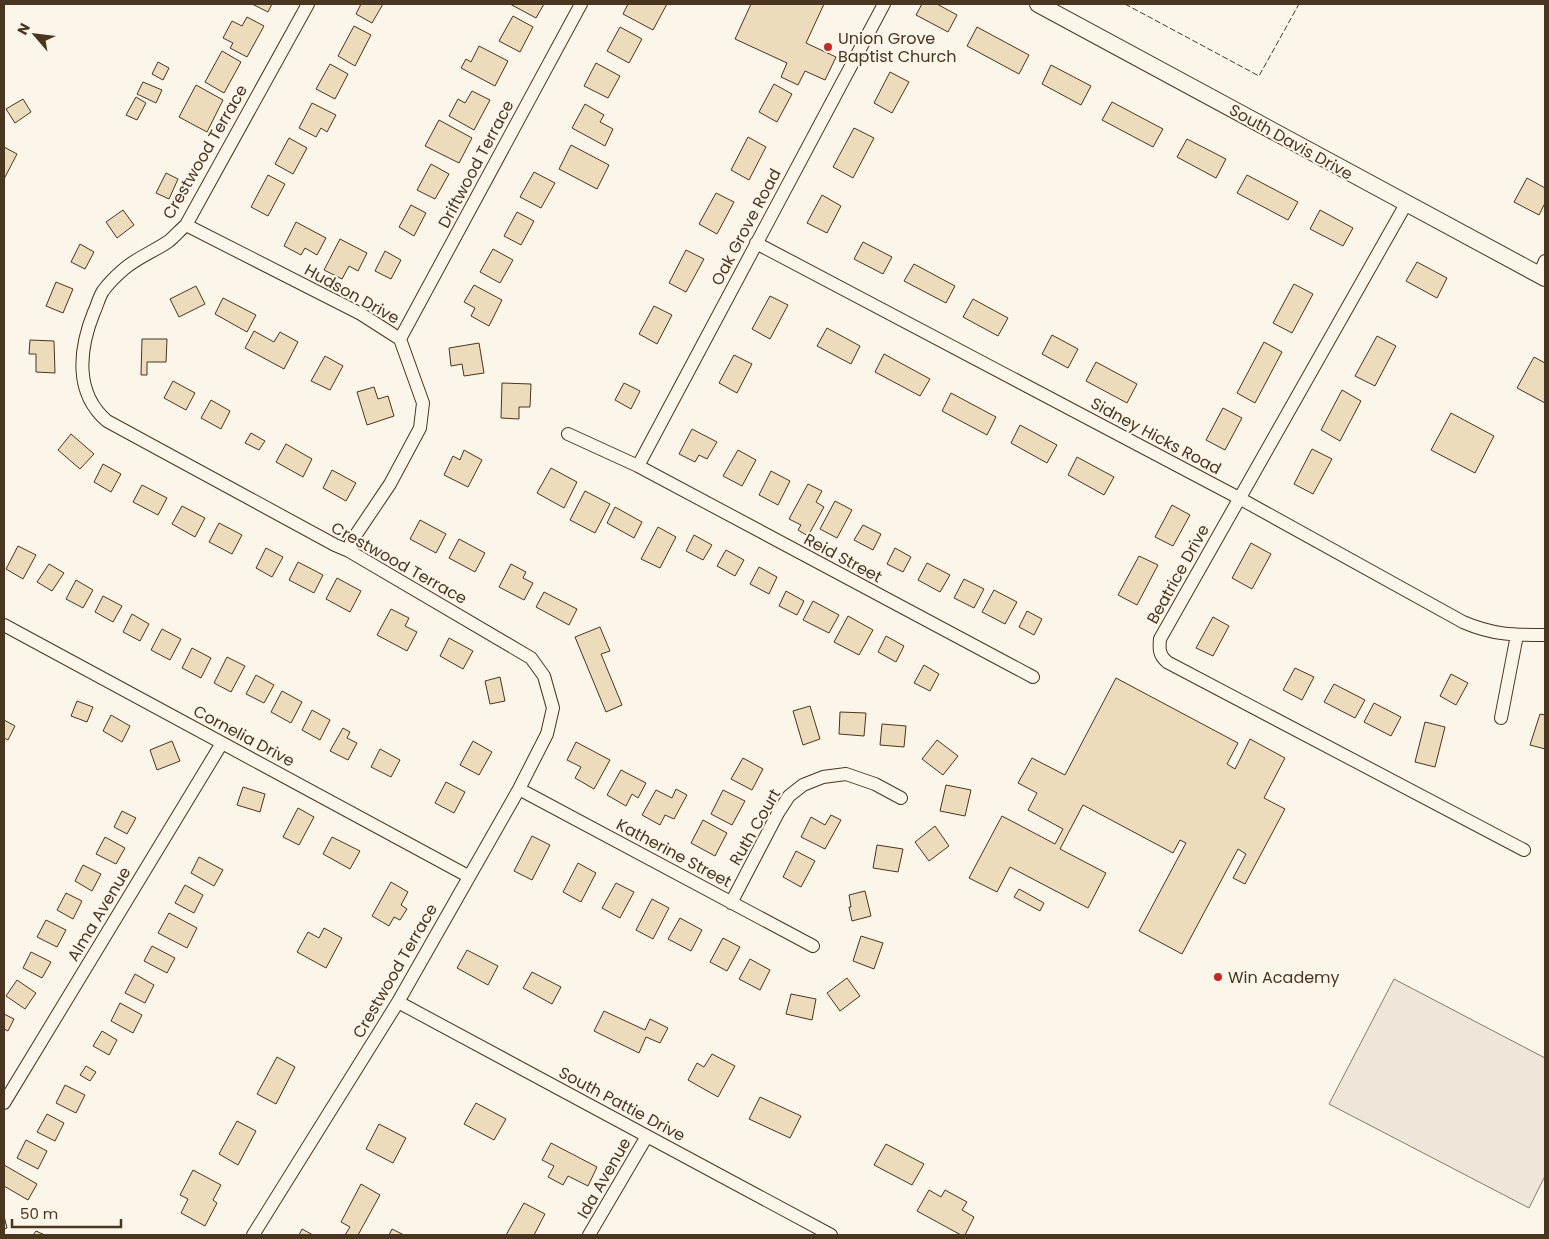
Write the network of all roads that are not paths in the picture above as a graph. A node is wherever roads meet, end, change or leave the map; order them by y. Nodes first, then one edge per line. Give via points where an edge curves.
1 (308, 4) edge
2 (581, 4) edge
3 (884, 4) edge
4 (1038, 4) edge
5 (1406, 204) junction
6 (186, 225) junction
7 (756, 243) junction
8 (1543, 271) edge
9 (400, 339) junction
10 (568, 434) dead end
11 (638, 466) junction
12 (1239, 498) junction
13 (349, 551) junction
14 (5, 628) edge
15 (1517, 635) junction
16 (1545, 635) edge
17 (1033, 678) dead end
18 (1501, 718) dead end
19 (222, 743) junction
20 (519, 789) junction
21 (902, 798) dead end
22 (1524, 850) dead end
23 (468, 876) junction
24 (731, 903) junction
25 (813, 946) dead end
26 (398, 1002) junction
27 (4, 1102) edge
28 (647, 1136) junction
29 (253, 1235) edge
30 (589, 1235) edge
31 (831, 1235) edge

1 - 6 street, Crestwood Terrace
2 - 9 street, Driftwood Terrace
3 - 7 street, Oak Grove Road
4 - 5 street, South Davis Drive
5 - 8 street, South Davis Drive
5 - 12 street, Beatrice Drive
6 - 9 street, Hudson Drive via 361,314
6 - 13 street, Crestwood Terrace via 169,241 124,269 102,292 86,330 83,348 84,381 89,400 107,421
7 - 11 street, Oak Grove Road
7 - 12 street, Sidney Hicks Road
9 - 13 street, Hudson Drive via 423,403 420,428 390,484 351,542
10 - 11 street, Reid Street
11 - 17 street, Reid Street
12 - 15 street, Sidney Hicks Road via 1463,622 1495,633
12 - 22 street, Beatrice Drive via 1160,639 1160,656
13 - 20 street, Crestwood Terrace via 531,658 544,676 553,708 547,734
14 - 19 street, Cornelia Drive
15 - 16 street, Sidney Hicks Road
15 - 18 street
19 - 23 street, Cornelia Drive
19 - 27 street, Alma Avenue
20 - 23 street, Crestwood Terrace
20 - 24 street, Katherine Street
21 - 24 street, Ruth Court via 876,784 846,774 823,777 803,785 789,796 778,813
23 - 26 street, Crestwood Terrace
24 - 25 street, Katherine Street
26 - 28 street, South Pattie Drive
26 - 29 street, Crestwood Terrace
28 - 30 street, Ida Avenue
28 - 31 street, South Pattie Drive

